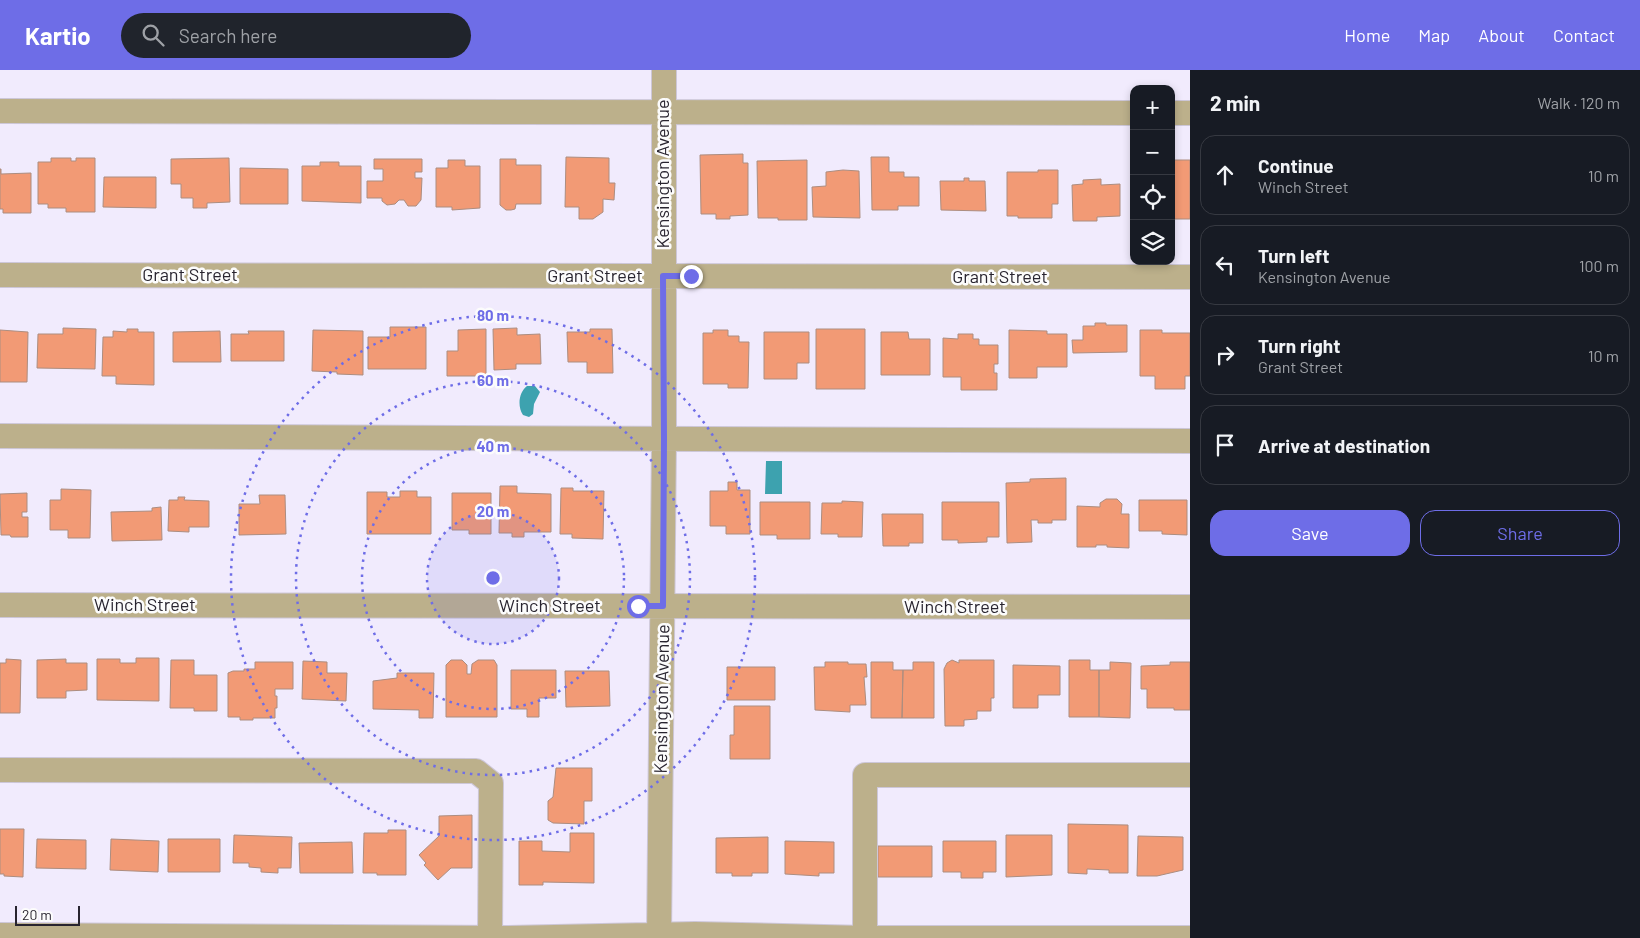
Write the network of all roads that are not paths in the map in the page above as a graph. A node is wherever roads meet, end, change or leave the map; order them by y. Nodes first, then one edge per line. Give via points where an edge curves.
1 (664, 70) edge
2 (0, 110) edge
3 (663, 112) junction
4 (1130, 113) edge
5 (1175, 113) edge
6 (1190, 113) edge
7 (0, 275) edge
8 (663, 276) junction
9 (1190, 277) edge
10 (0, 436) edge
11 (664, 439) junction
12 (1190, 440) edge
13 (0, 605) edge
14 (663, 606) junction
15 (1190, 607) edge
16 (0, 770) edge
17 (1190, 775) edge
18 (0, 935) edge
19 (659, 936) edge
20 (500, 938) edge
21 (866, 938) edge
22 (1190, 938) edge

1 - 3 street, Kensington Avenue
2 - 3 street
3 - 4 street
3 - 8 street, Kensington Avenue
5 - 6 street
7 - 8 street, Grant Street
8 - 9 street, Grant Street
8 - 11 street, Kensington Avenue
10 - 11 street
11 - 12 street
11 - 14 street, Kensington Avenue
13 - 14 street, Winch Street
14 - 15 street, Winch Street
14 - 19 street, Kensington Avenue
16 - 20 street via 476,771 491,783
17 - 21 street via 865,775
18 - 20 street
19 - 20 street
19 - 21 street
21 - 22 street

